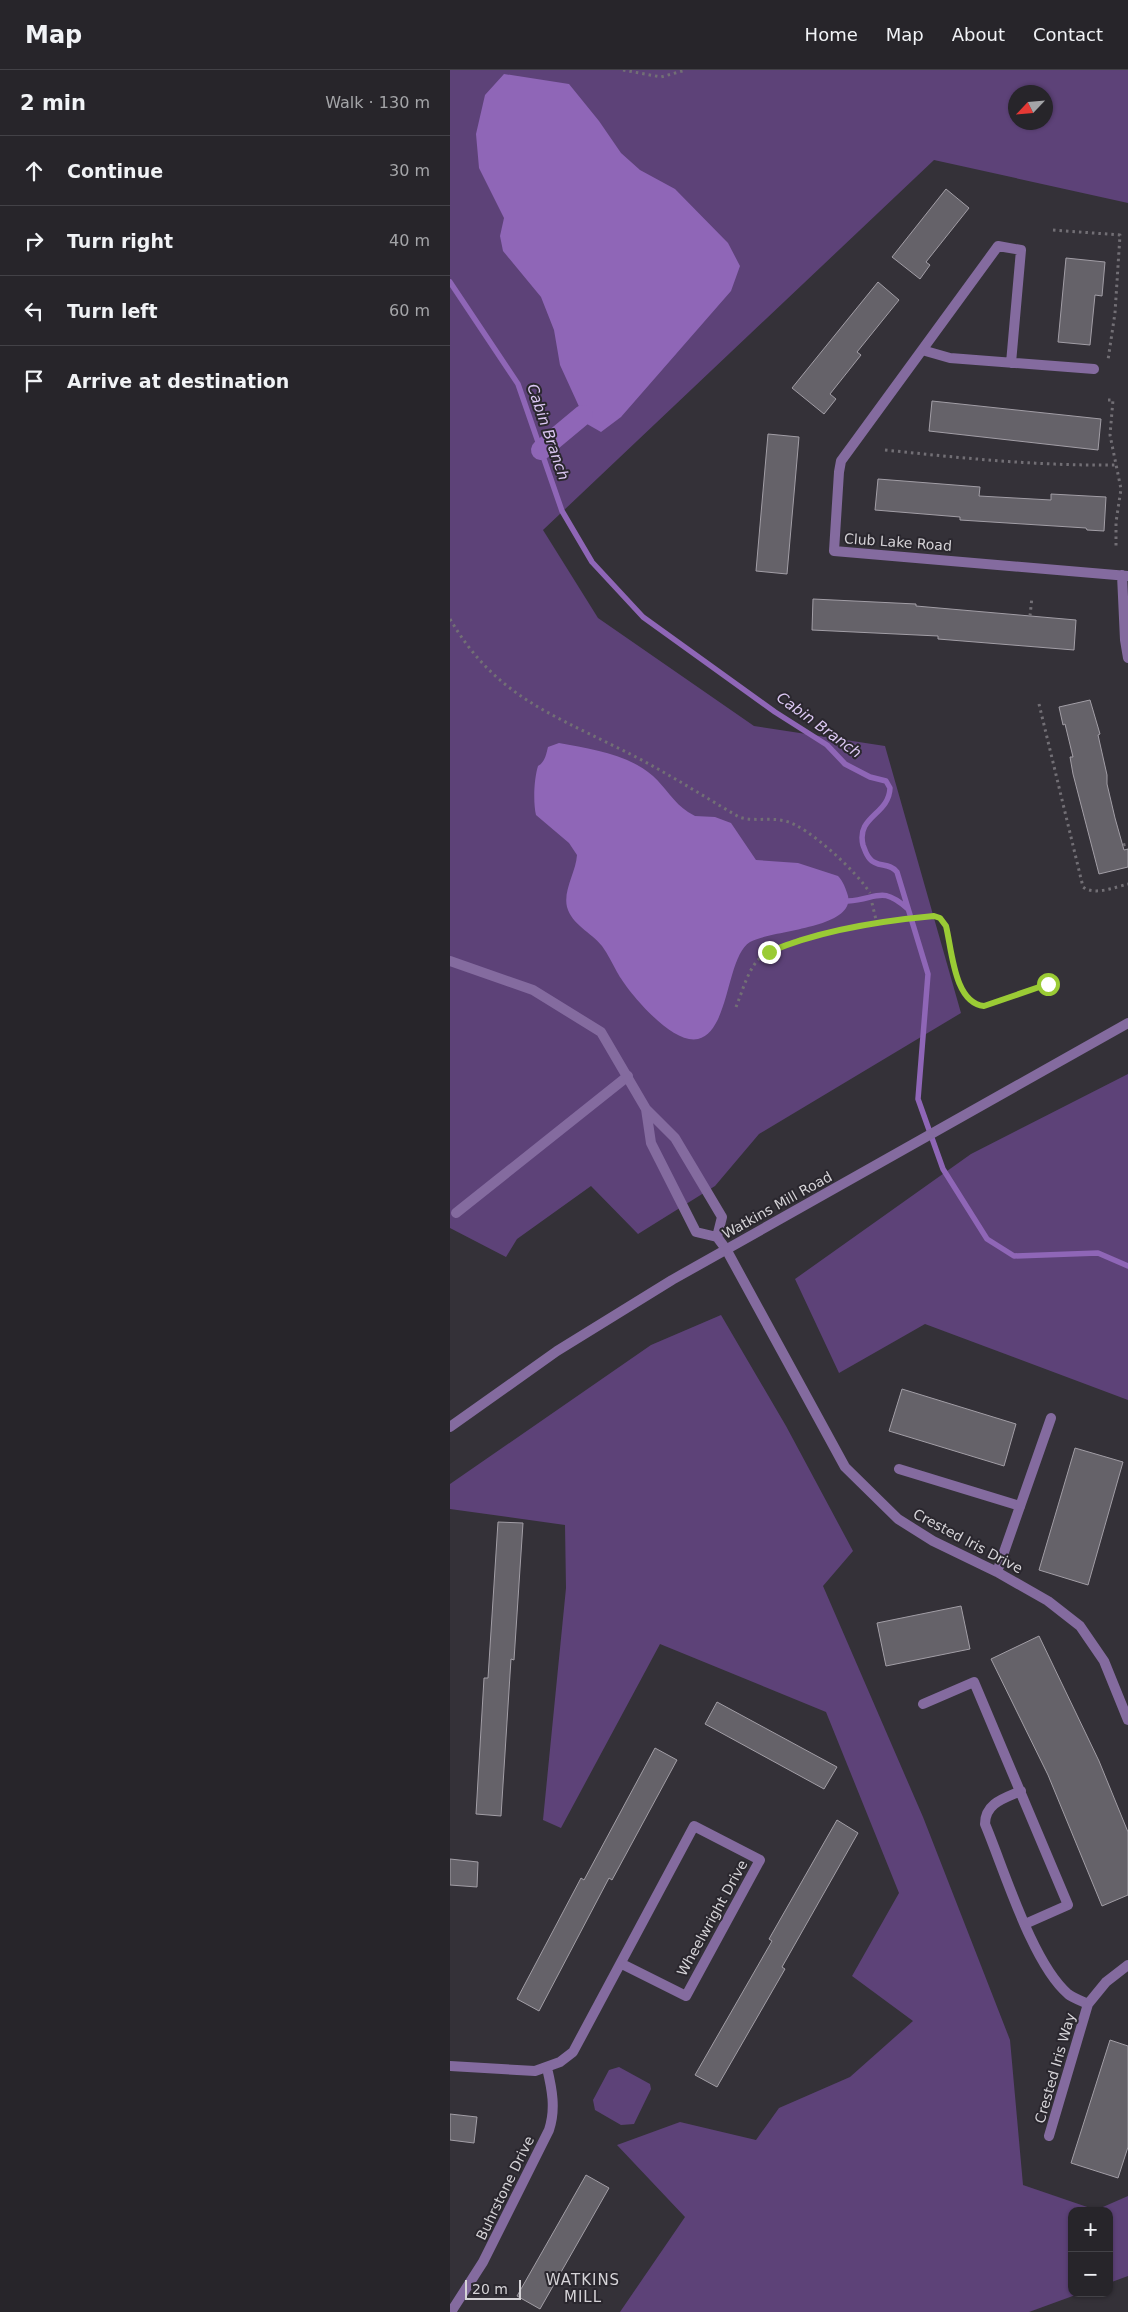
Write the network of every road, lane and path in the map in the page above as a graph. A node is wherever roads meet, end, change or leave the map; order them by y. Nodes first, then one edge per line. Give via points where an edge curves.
1 (623, 70) edge
2 (686, 70) edge
3 (1054, 230) dead end
4 (922, 350) junction
5 (1108, 360) dead end
6 (1012, 363) junction
7 (1094, 369) dead end
8 (1108, 400) dead end
9 (885, 450) dead end
10 (1115, 465) junction
11 (1116, 547) dead end
12 (1125, 576) edge
13 (1032, 596) dead end
14 (1030, 616) dead end
15 (450, 619) edge
16 (1128, 658) edge
17 (1039, 704) dead end
18 (1128, 844) edge
19 (1123, 845) dead end
20 (1128, 884) edge
21 (870, 892) dead end
22 (872, 903) dead end
23 (877, 924) junction
24 (450, 961) edge
25 (1048, 984) dead end
26 (736, 1007) dead end
27 (1128, 1023) edge
28 (628, 1076) junction
29 (646, 1109) junction
30 (456, 1213) dead end
31 (717, 1237) junction
32 (726, 1249) junction
33 (1051, 1418) dead end
34 (450, 1427) edge
35 (899, 1469) dead end
36 (1020, 1506) junction
37 (997, 1572) junction
38 (922, 1704) dead end
39 (1128, 1720) edge
40 (1021, 1791) junction
41 (1026, 1924) junction
42 (622, 1964) junction
43 (1128, 1965) edge
44 (1088, 2004) junction
45 (450, 2066) edge
46 (547, 2068) junction
47 (1049, 2136) dead end
48 (451, 2312) edge

1 - 2 path via 661,77
3 - 5 path via 1120,235
4 - 6 street via 950,358
4 - 6 street, Club Lake Road via 998,246 1021,250
4 - 12 street, Club Lake Road via 842,462 834,551
6 - 7 street
8 - 10 path via 1113,400 1110,435
9 - 10 path via 1080,466
10 - 11 path via 1121,489
12 - 16 street
13 - 14 path
15 - 21 path via 490,673 544,712 617,747 739,817 796,823 826,847
17 - 20 path via 1083,887 1092,891
18 - 19 path
22 - 23 path
23 - 25 path via 920,917 940,918 946,926 960,984 969,1001 976,1005 984,1006
23 - 26 path via 828,932 769,952 754,966
24 - 28 street via 533,990 601,1032
27 - 32 street, Watkins Mill Road
28 - 29 street
28 - 30 street
29 - 31 street via 675,1138 722,1217
29 - 31 street via 651,1143 696,1232
31 - 32 street, Crested Iris Drive
32 - 34 street, Watkins Mill Road via 593,1327
32 - 37 street, Crested Iris Drive via 845,1467 898,1519 932,1541
33 - 36 street
35 - 36 street
36 - 37 street
37 - 39 street, Crested Iris Drive via 1048,1601 1080,1626 1104,1661
38 - 40 street via 974,1682
40 - 41 street via 998,1801 985,1815 985,1824
40 - 41 street via 1068,1905
41 - 44 street via 1053,1978 1069,1995
42 - 42 street, Wheelwright Drive via 694,1826 760,1860 686,1996
42 - 46 street, Wheelwright Drive via 573,2052
43 - 44 street, Crested Iris Way via 1106,1982
44 - 47 street, Crested Iris Way
45 - 46 street, Wheelwright Drive via 504,2071
46 - 48 street, Buhrstone Drive via 553,2095 549,2130 483,2262

